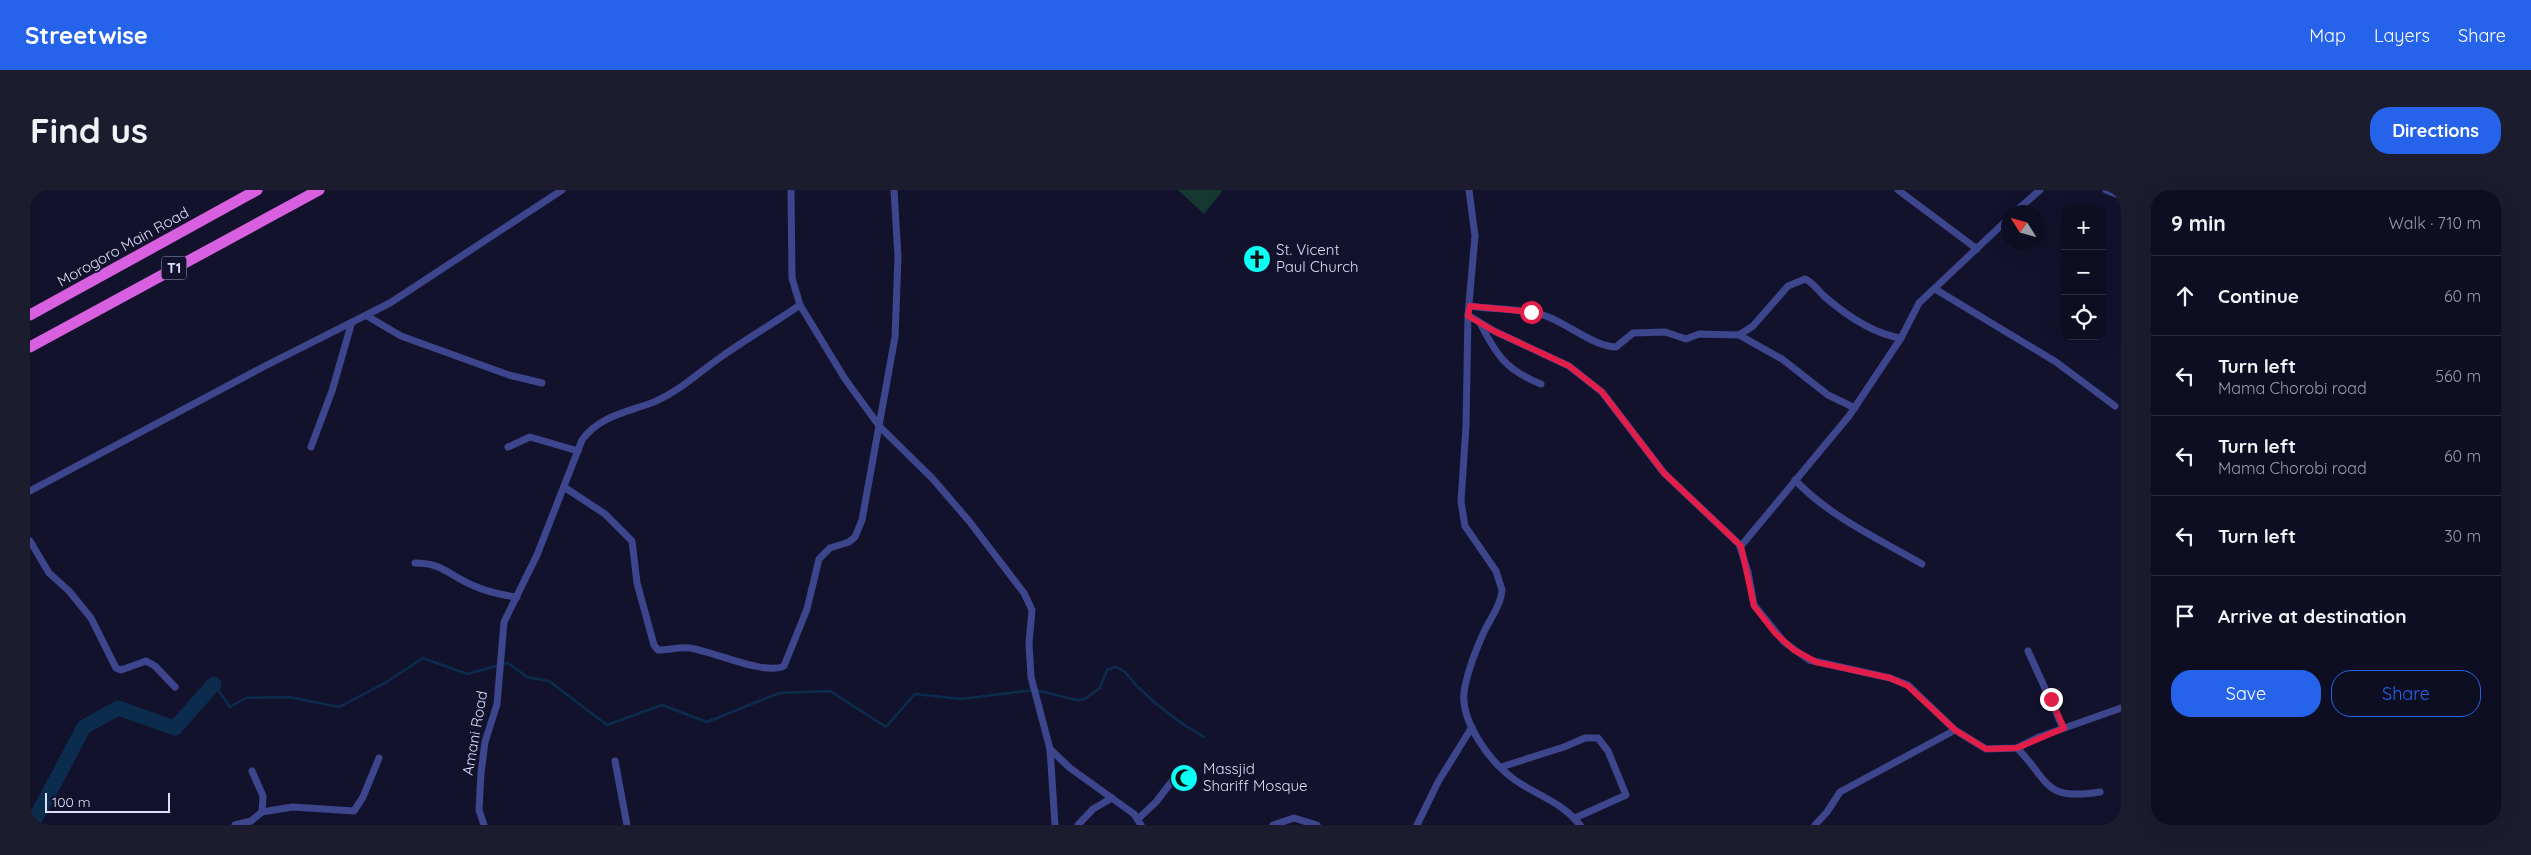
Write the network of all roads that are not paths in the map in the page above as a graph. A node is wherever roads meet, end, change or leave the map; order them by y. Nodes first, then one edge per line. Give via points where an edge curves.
1 (257, 190) edge
2 (319, 190) edge
3 (562, 190) edge
4 (790, 190) edge
5 (894, 190) edge
6 (1469, 190) edge
7 (1898, 190) edge
8 (2040, 190) edge
9 (2106, 190) edge
10 (2121, 196) edge
11 (2023, 205) edge
12 (2001, 225) edge
13 (1977, 249) junction
14 (1935, 289) junction
15 (800, 305) junction
16 (1470, 306) junction
17 (30, 315) edge
18 (367, 316) junction
19 (1468, 316) junction
20 (1480, 323) junction
21 (351, 324) junction
22 (1739, 335) junction
23 (1901, 338) junction
24 (30, 347) edge
25 (542, 383) dead end
26 (1541, 384) dead end
27 (2115, 406) dead end
28 (1855, 408) junction
29 (880, 428) junction
30 (508, 447) dead end
31 (311, 448) dead end
32 (578, 451) junction
33 (1795, 480) junction
34 (564, 487) junction
35 (30, 491) edge
36 (30, 541) edge
37 (1741, 546) junction
38 (415, 563) dead end
39 (1922, 564) dead end
40 (517, 597) junction
41 (2028, 651) dead end
42 (175, 687) dead end
43 (2121, 708) edge
44 (1472, 727) junction
45 (2064, 728) junction
46 (1955, 730) junction
47 (2017, 748) junction
48 (1050, 749) junction
49 (379, 758) dead end
50 (614, 761) dead end
51 (1501, 767) junction
52 (252, 771) dead end
53 (1173, 780) dead end
54 (2100, 792) dead end
55 (1112, 798) junction
56 (262, 812) junction
57 (1575, 818) junction
58 (1139, 822) edge
59 (235, 825) edge
60 (484, 825) edge
61 (627, 825) edge
62 (1055, 825) edge
63 (1078, 825) edge
64 (1273, 825) edge
65 (1317, 825) edge
66 (1418, 825) edge
67 (1580, 825) edge
68 (1815, 825) edge

1 - 17 highway, Morogoro Main Road / T1
2 - 24 highway, T1
3 - 18 street
4 - 15 street via 792,278
5 - 29 street via 898,257 895,337
6 - 16 street via 1475,236
7 - 13 street
8 - 11 street
9 - 10 street
12 - 13 street
13 - 14 street
14 - 23 street via 1919,303
14 - 27 street via 2068,370
15 - 29 street via 845,380
15 - 32 street, Amani Road via 720,358 682,388 594,426 582,440
16 - 19 street
16 - 22 street via 1545,316 1614,347 1634,333 1665,332 1686,339 1699,334
18 - 21 street
18 - 25 street via 401,336 509,375
19 - 20 street
19 - 44 street via 1462,511 1465,526 1496,571 1502,590 1464,687 1464,706
20 - 26 street via 1504,363 1514,372
20 - 37 street via 1569,366 1595,386 1664,473
21 - 31 street
21 - 35 street
22 - 23 street via 1753,326 1788,286 1805,279 1871,329
22 - 28 street via 1782,359 1828,395
23 - 28 street
28 - 33 street
29 - 34 street via 860,527 849,542 830,548 819,559 806,609 789,658 782,668 754,665 689,648 658,650 637,583 632,541 605,514
29 - 48 street via 932,478 1028,599 1032,610 1029,643 1031,677
30 - 32 street via 530,438
32 - 34 street, Amani Road
33 - 37 street
33 - 39 street via 1833,512
34 - 40 street, Amani Road
36 - 42 street via 49,573 91,618 116,668 121,670 146,661
37 - 46 street via 1754,606 1784,642 1810,660 1890,678 1908,686
38 - 40 street via 432,563 470,585 498,595
40 - 60 street, Amani Road via 504,622 497,704 485,742 479,810
41 - 45 street
43 - 45 street
44 - 51 street
44 - 66 street via 1438,782
45 - 47 street
46 - 47 street via 1986,749
46 - 68 street via 1840,792
47 - 54 street via 2050,788 2081,795
48 - 55 street via 1070,768
48 - 62 street
49 - 56 street via 354,811 292,807
50 - 61 street
51 - 57 street
51 - 57 street via 1585,738 1598,738 1608,751 1626,795
52 - 56 street via 263,796
53 - 58 street
55 - 58 street
55 - 63 street via 1093,809
56 - 59 street via 251,821
57 - 67 street
64 - 65 street via 1294,818

